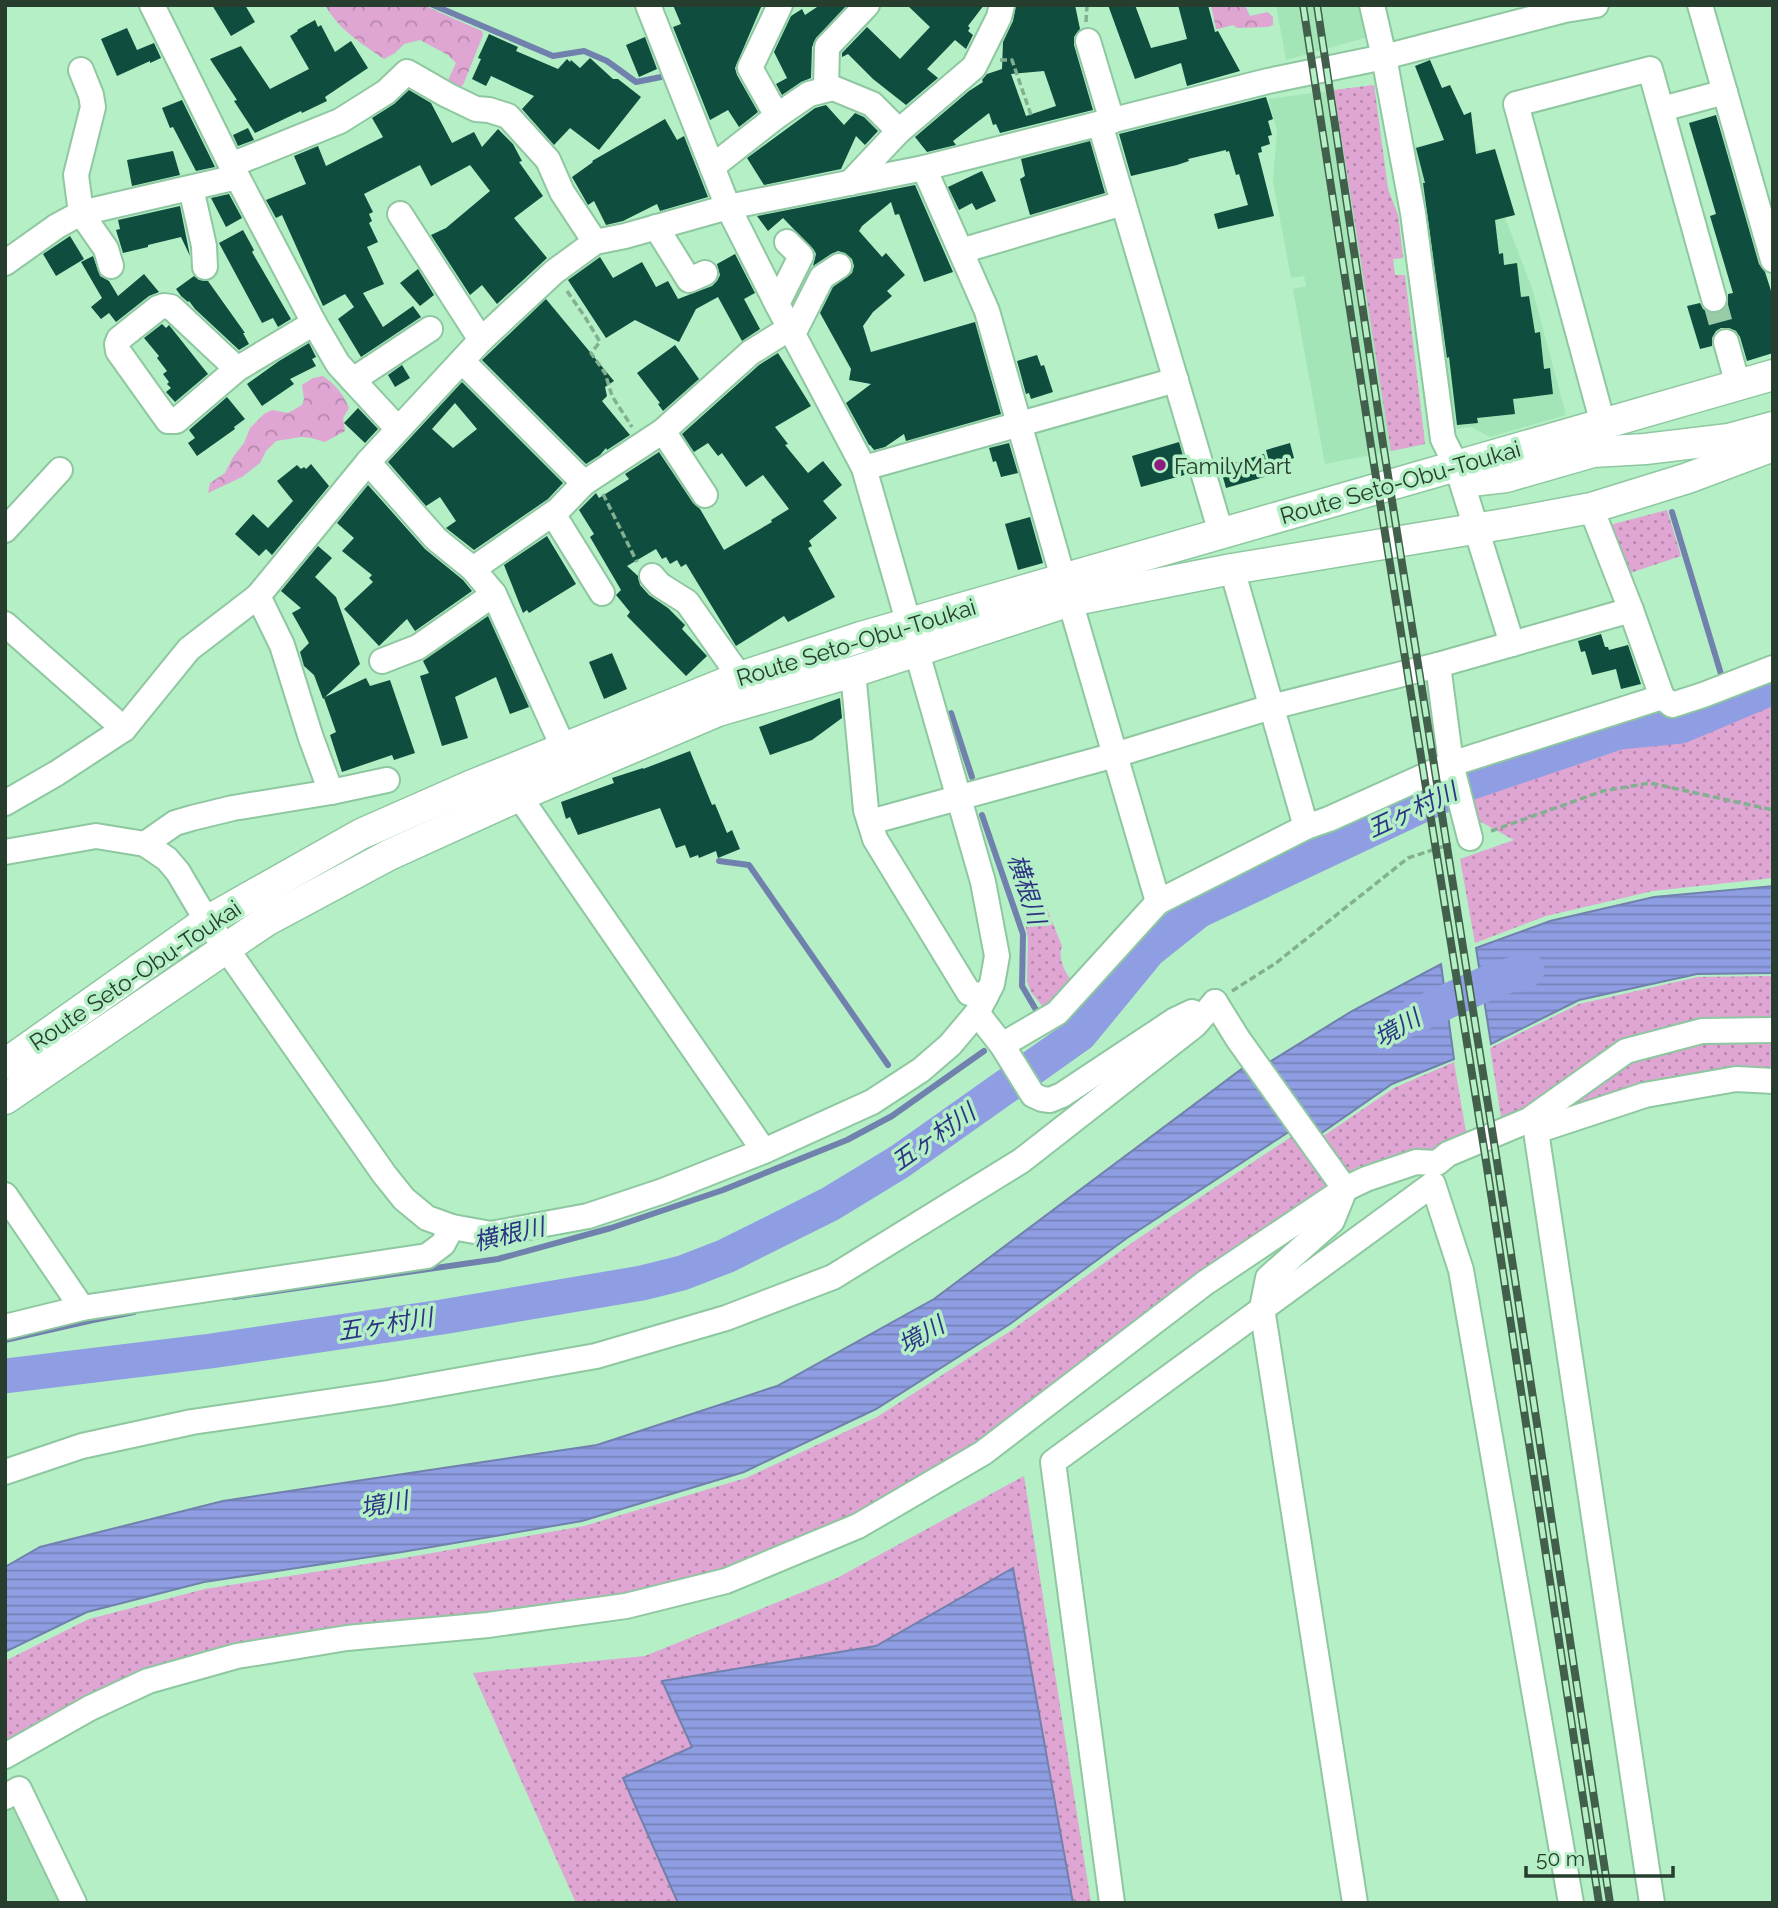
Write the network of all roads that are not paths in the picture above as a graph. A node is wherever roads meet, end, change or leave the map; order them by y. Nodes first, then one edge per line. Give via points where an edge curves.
1 (152, 5) edge
2 (649, 5) edge
3 (780, 5) edge
4 (867, 5) edge
5 (1002, 5) edge
6 (1372, 5) edge
7 (1596, 5) edge
8 (1700, 5) edge
9 (1564, 8) edge
10 (1088, 41) dead end
11 (1384, 57) junction
12 (80, 70) dead end
13 (827, 89) junction
14 (1725, 92) junction
15 (1662, 109) junction
16 (777, 116) junction
17 (1106, 122) junction
18 (899, 131) junction
19 (712, 167) junction
20 (924, 168) junction
21 (234, 171) junction
22 (850, 183) junction
23 (191, 188) junction
24 (1123, 203) junction
25 (728, 207) junction
26 (81, 214) junction
27 (400, 214) dead end
28 (656, 227) junction
29 (595, 242) junction
30 (787, 242) dead end
31 (961, 251) junction
32 (1773, 260) edge
33 (5, 263) edge
34 (111, 266) dead end
35 (839, 266) dead end
36 (205, 267) dead end
37 (705, 273) dead end
38 (1714, 299) tunnel mouth
39 (777, 304) junction
40 (314, 323) junction
41 (430, 329) dead end
42 (791, 331) junction
43 (481, 340) junction
44 (1726, 342) tunnel mouth
45 (462, 361) junction
46 (237, 369) junction
47 (1773, 375) edge
48 (353, 380) junction
49 (1176, 380) junction
50 (1738, 385) junction
51 (1020, 424) junction
52 (1603, 424) junction
53 (1773, 427) edge
54 (398, 429) junction
55 (653, 437) junction
56 (1773, 446) edge
57 (368, 462) junction
58 (1457, 467) junction
59 (864, 468) junction
60 (60, 470) dead end
61 (589, 480) junction
62 (705, 495) dead end
63 (1591, 508) junction
64 (553, 514) junction
65 (1475, 528) junction
66 (5, 530) edge
67 (1221, 533) junction
68 (473, 569) junction
69 (1232, 569) junction
70 (652, 576) road end
71 (1067, 590) junction
72 (602, 593) dead end
73 (494, 594) junction
74 (258, 596) junction
75 (1631, 610) junction
76 (908, 623) junction
77 (5, 624) edge
78 (1512, 644) junction
79 (916, 652) junction
80 (382, 661) dead end
81 (1438, 665) junction
82 (1773, 668) edge
83 (853, 672) junction
84 (740, 677) junction
85 (1662, 697) junction
86 (1271, 708) junction
87 (124, 729) junction
88 (564, 749) junction
89 (1115, 755) junction
90 (1452, 766) junction
91 (387, 780) dead end
92 (331, 792) junction
93 (519, 796) junction
94 (960, 798) junction
95 (5, 803) edge
96 (870, 822) junction
97 (1306, 827) junction
98 (1470, 838) dead end
99 (145, 844) junction
100 (5, 852) edge
101 (1158, 902) junction
102 (207, 921) junction
103 (227, 948) junction
104 (1214, 1002) junction
105 (981, 1005) junction
106 (1773, 1030) edge
107 (1004, 1048) junction
108 (5, 1064) edge
109 (1773, 1081) edge
110 (5, 1098) edge
111 (1533, 1126) junction
112 (764, 1151) junction
113 (1435, 1174) junction
114 (1345, 1189) junction
115 (5, 1195) edge
116 (452, 1227) junction
117 (82, 1308) junction
118 (1262, 1308) junction
119 (5, 1327) edge
120 (5, 1472) edge
121 (5, 1756) edge
122 (5, 1797) edge
123 (74, 1903) edge
124 (1112, 1903) edge
125 (1354, 1903) edge
126 (1571, 1903) edge
127 (1652, 1903) edge

1 - 21 street
2 - 19 street
3 - 16 street via 750,68
4 - 13 street via 827,47
5 - 18 street via 974,67
6 - 11 street
7 - 9 street
8 - 14 street
9 - 11 street
10 - 17 street
11 - 17 street
11 - 58 street via 1412,213 1443,439
12 - 26 street via 93,107 75,175
13 - 16 street via 809,94
13 - 18 street via 872,104
14 - 15 street
14 - 32 street
15 - 38 street
15 - 52 street via 1650,69 1516,104
16 - 19 street
17 - 20 street
17 - 24 street
18 - 22 street
19 - 25 street
20 - 22 street
20 - 31 street
21 - 23 street
21 - 29 street via 340,121 386,92 407,72 476,109 508,116 548,160 562,192
21 - 40 street
22 - 25 street
23 - 26 street
23 - 36 street
24 - 31 street
24 - 49 street
25 - 28 street
25 - 39 street
26 - 33 street
26 - 34 street via 106,248
27 - 43 street
28 - 29 street
28 - 37 street via 689,280
29 - 43 street via 554,272
30 - 39 street via 801,256
31 - 51 street via 988,311
35 - 42 street via 822,277
39 - 42 street
40 - 46 street
40 - 48 street
41 - 48 street
42 - 55 street via 750,353
42 - 59 street
43 - 45 street
44 - 50 street
45 - 54 street
45 - 61 street
46 - 46 street via 176,421 168,421 117,344 158,308 171,307
47 - 50 main road, Route Seto-Obu-Toukai
48 - 54 street
49 - 51 street
49 - 67 street
50 - 52 main road, Route Seto-Obu-Toukai
51 - 59 street
51 - 71 street
52 - 58 main road, Route Seto-Obu-Toukai
53 - 58 main road via 1728,439 1593,452 1506,477 1471,481
54 - 57 street
55 - 61 street
55 - 62 street
56 - 63 main road, Route Seto-Obu-Toukai
57 - 68 street via 436,539
57 - 74 street
58 - 65 street
58 - 67 main road, Route Seto-Obu-Toukai
59 - 76 street
60 - 66 street
61 - 64 street
63 - 65 main road, Route Seto-Obu-Toukai
63 - 75 street
64 - 68 street
64 - 72 street
65 - 69 main road, Route Seto-Obu-Toukai
65 - 78 street
67 - 71 main road, Route Seto-Obu-Toukai
68 - 73 street
69 - 71 main road, Route Seto-Obu-Toukai
69 - 86 street
70 - 84 street via 687,602
71 - 76 main road, Route Seto-Obu-Toukai
71 - 79 main road, Route Seto-Obu-Toukai
71 - 89 street
73 - 80 street via 418,647
73 - 88 street
74 - 87 street via 189,649
74 - 92 street via 282,645
75 - 78 street
75 - 85 street
76 - 79 street
76 - 84 main road, Route Seto-Obu-Toukai
77 - 87 street
78 - 81 street
79 - 83 main road, Route Seto-Obu-Toukai
79 - 94 street
81 - 86 street
81 - 90 street
82 - 85 street via 1672,705
83 - 93 main road, Route Seto-Obu-Toukai via 718,711
83 - 96 street
84 - 88 main road, Route Seto-Obu-Toukai
85 - 90 street
86 - 89 street
86 - 97 street
87 - 95 street
88 - 102 main road, Route Seto-Obu-Toukai via 361,834
89 - 94 street
89 - 101 street
90 - 97 street
90 - 98 street
91 - 92 street
92 - 99 street via 192,817 174,823
93 - 103 main road, Route Seto-Obu-Toukai via 389,855 266,921
93 - 112 street
94 - 96 street
94 - 105 street via 997,956 992,984
96 - 105 street via 875,839 969,993
97 - 101 street
99 - 100 street via 96,836
99 - 102 street via 178,872
101 - 107 street via 1057,1013
102 - 103 street
102 - 108 main road, Route Seto-Obu-Toukai
103 - 110 main road, Route Seto-Obu-Toukai
103 - 116 street via 404,1199 427,1218
104 - 107 street via 1175,1020 1050,1100 1033,1094
104 - 114 street
104 - 120 street via 1195,1025 1021,1161 833,1277 726,1318 596,1356 192,1422 82,1446
105 - 107 street
105 - 112 street via 950,1045 900,1085
106 - 111 street via 1702,1031 1626,1051
109 - 111 street via 1736,1079 1645,1095
111 - 113 street via 1448,1154
111 - 127 street
112 - 116 street via 588,1216 491,1234
113 - 114 street via 1416,1162
113 - 118 street
113 - 126 street via 1461,1270
114 - 118 street via 1332,1221 1268,1278
114 - 121 street via 1205,1283 983,1453 858,1527 726,1581 626,1606 347,1638 237,1656 148,1681
115 - 117 street
116 - 117 street via 443,1244 427,1256
117 - 119 street
118 - 124 street via 1053,1462
118 - 125 street
122 - 123 street via 19,1788

